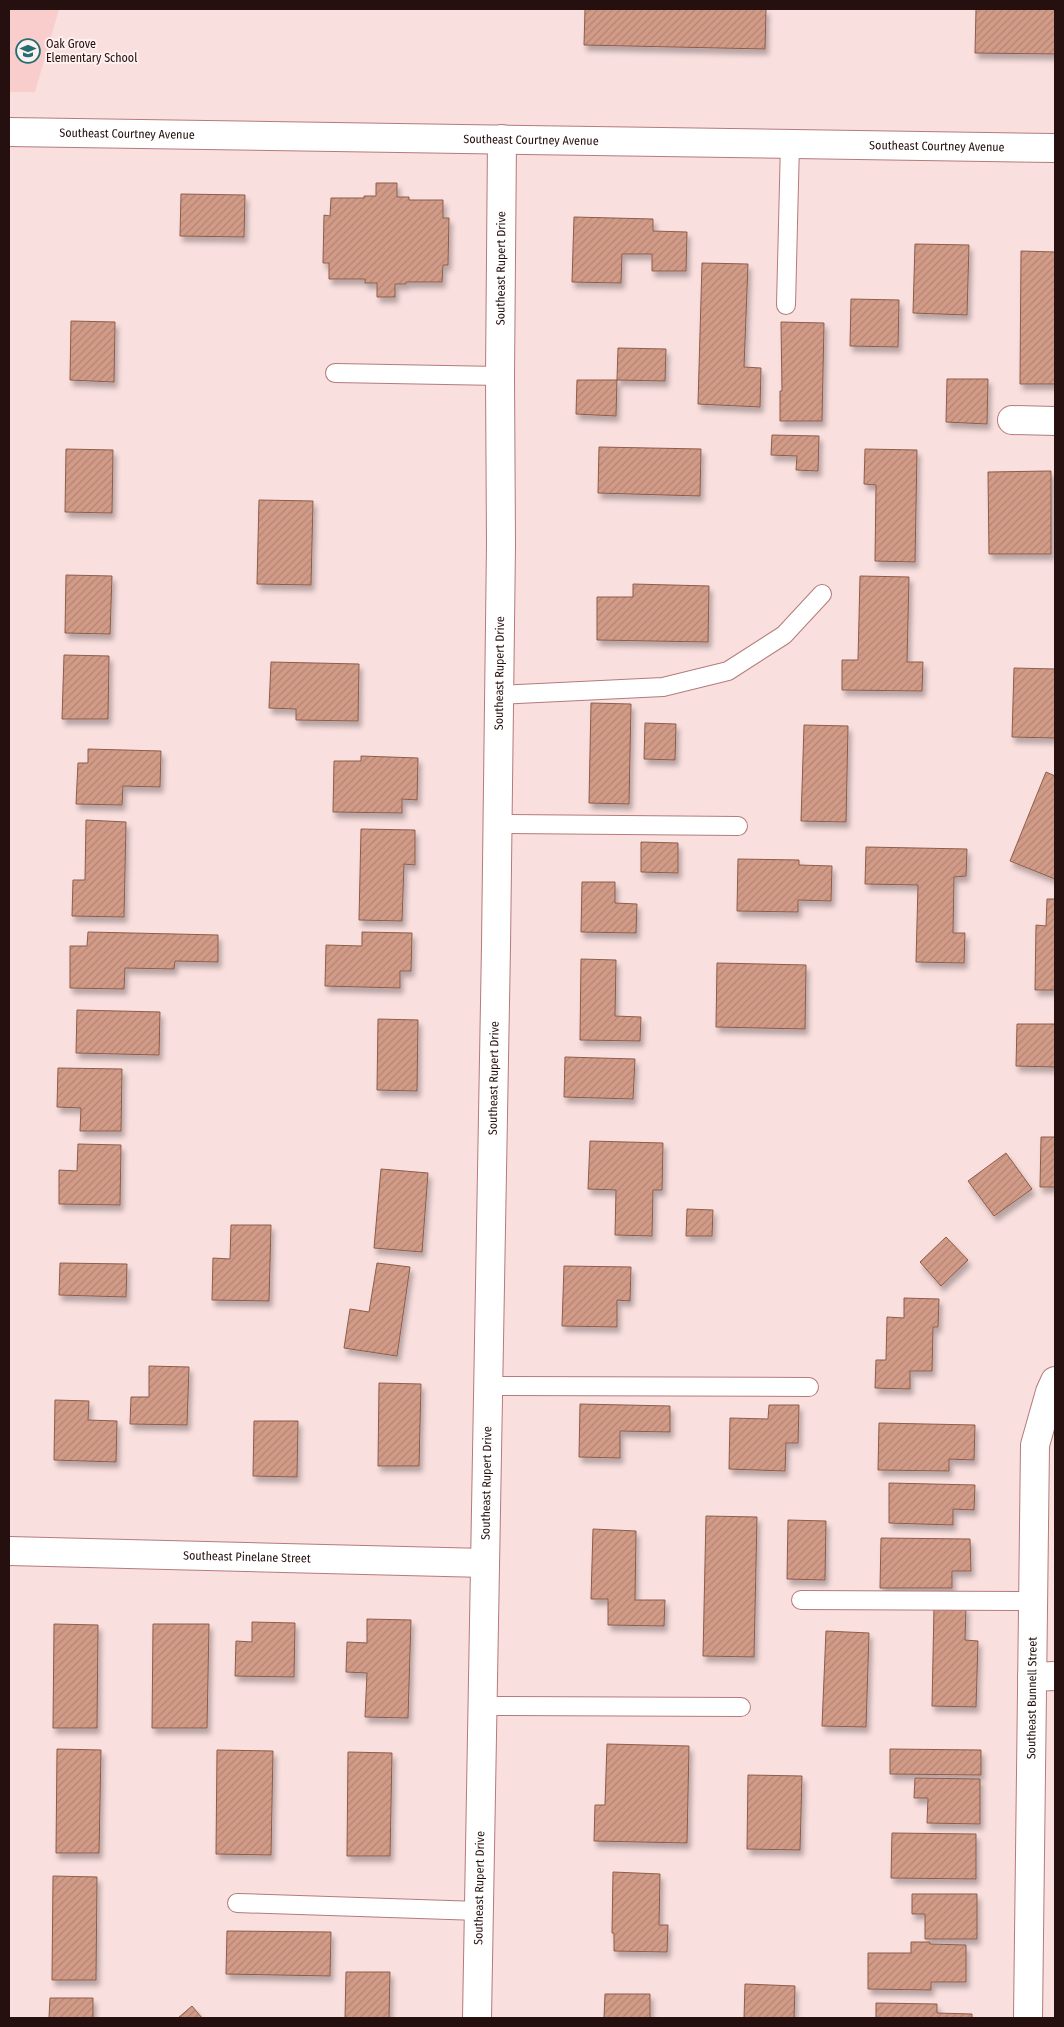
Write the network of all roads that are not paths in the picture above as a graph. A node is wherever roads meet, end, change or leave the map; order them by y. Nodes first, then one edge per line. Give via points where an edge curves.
1 (9, 132) edge
2 (502, 139) junction
3 (790, 144) junction
4 (1055, 148) edge
5 (786, 305) dead end
6 (335, 373) dead end
7 (500, 376) junction
8 (1012, 420) dead end
9 (1055, 421) edge
10 (822, 594) dead end
11 (499, 695) junction
12 (497, 824) junction
13 (738, 826) dead end
14 (1055, 1381) edge
15 (488, 1386) junction
16 (809, 1387) dead end
17 (9, 1551) edge
18 (485, 1563) junction
19 (801, 1600) dead end
20 (1033, 1601) junction
21 (1044, 1676) edge
22 (482, 1706) junction
23 (741, 1706) dead end
24 (237, 1903) dead end
25 (479, 1911) junction
26 (477, 2018) edge
27 (1028, 2018) edge

1 - 2 street, Southeast Courtney Avenue
2 - 3 street, Southeast Courtney Avenue
2 - 7 street, Southeast Rupert Drive
3 - 4 street, Southeast Courtney Avenue
3 - 5 lane
6 - 7 lane
7 - 11 street, Southeast Rupert Drive
8 - 9 street
10 - 11 lane via 784,635 728,671 663,687
11 - 12 street, Southeast Rupert Drive
12 - 13 lane
12 - 15 street, Southeast Rupert Drive
14 - 20 street, Southeast Bunnell Street via 1035,1445
15 - 16 lane
15 - 18 street, Southeast Rupert Drive
17 - 18 street, Southeast Pinelane Street
18 - 22 street, Southeast Rupert Drive
19 - 20 lane
20 - 21 street, Southeast Bunnell Street
21 - 27 street, Southeast Bunnell Street
22 - 23 lane
22 - 25 street, Southeast Rupert Drive
24 - 25 lane
25 - 26 street, Southeast Rupert Drive

